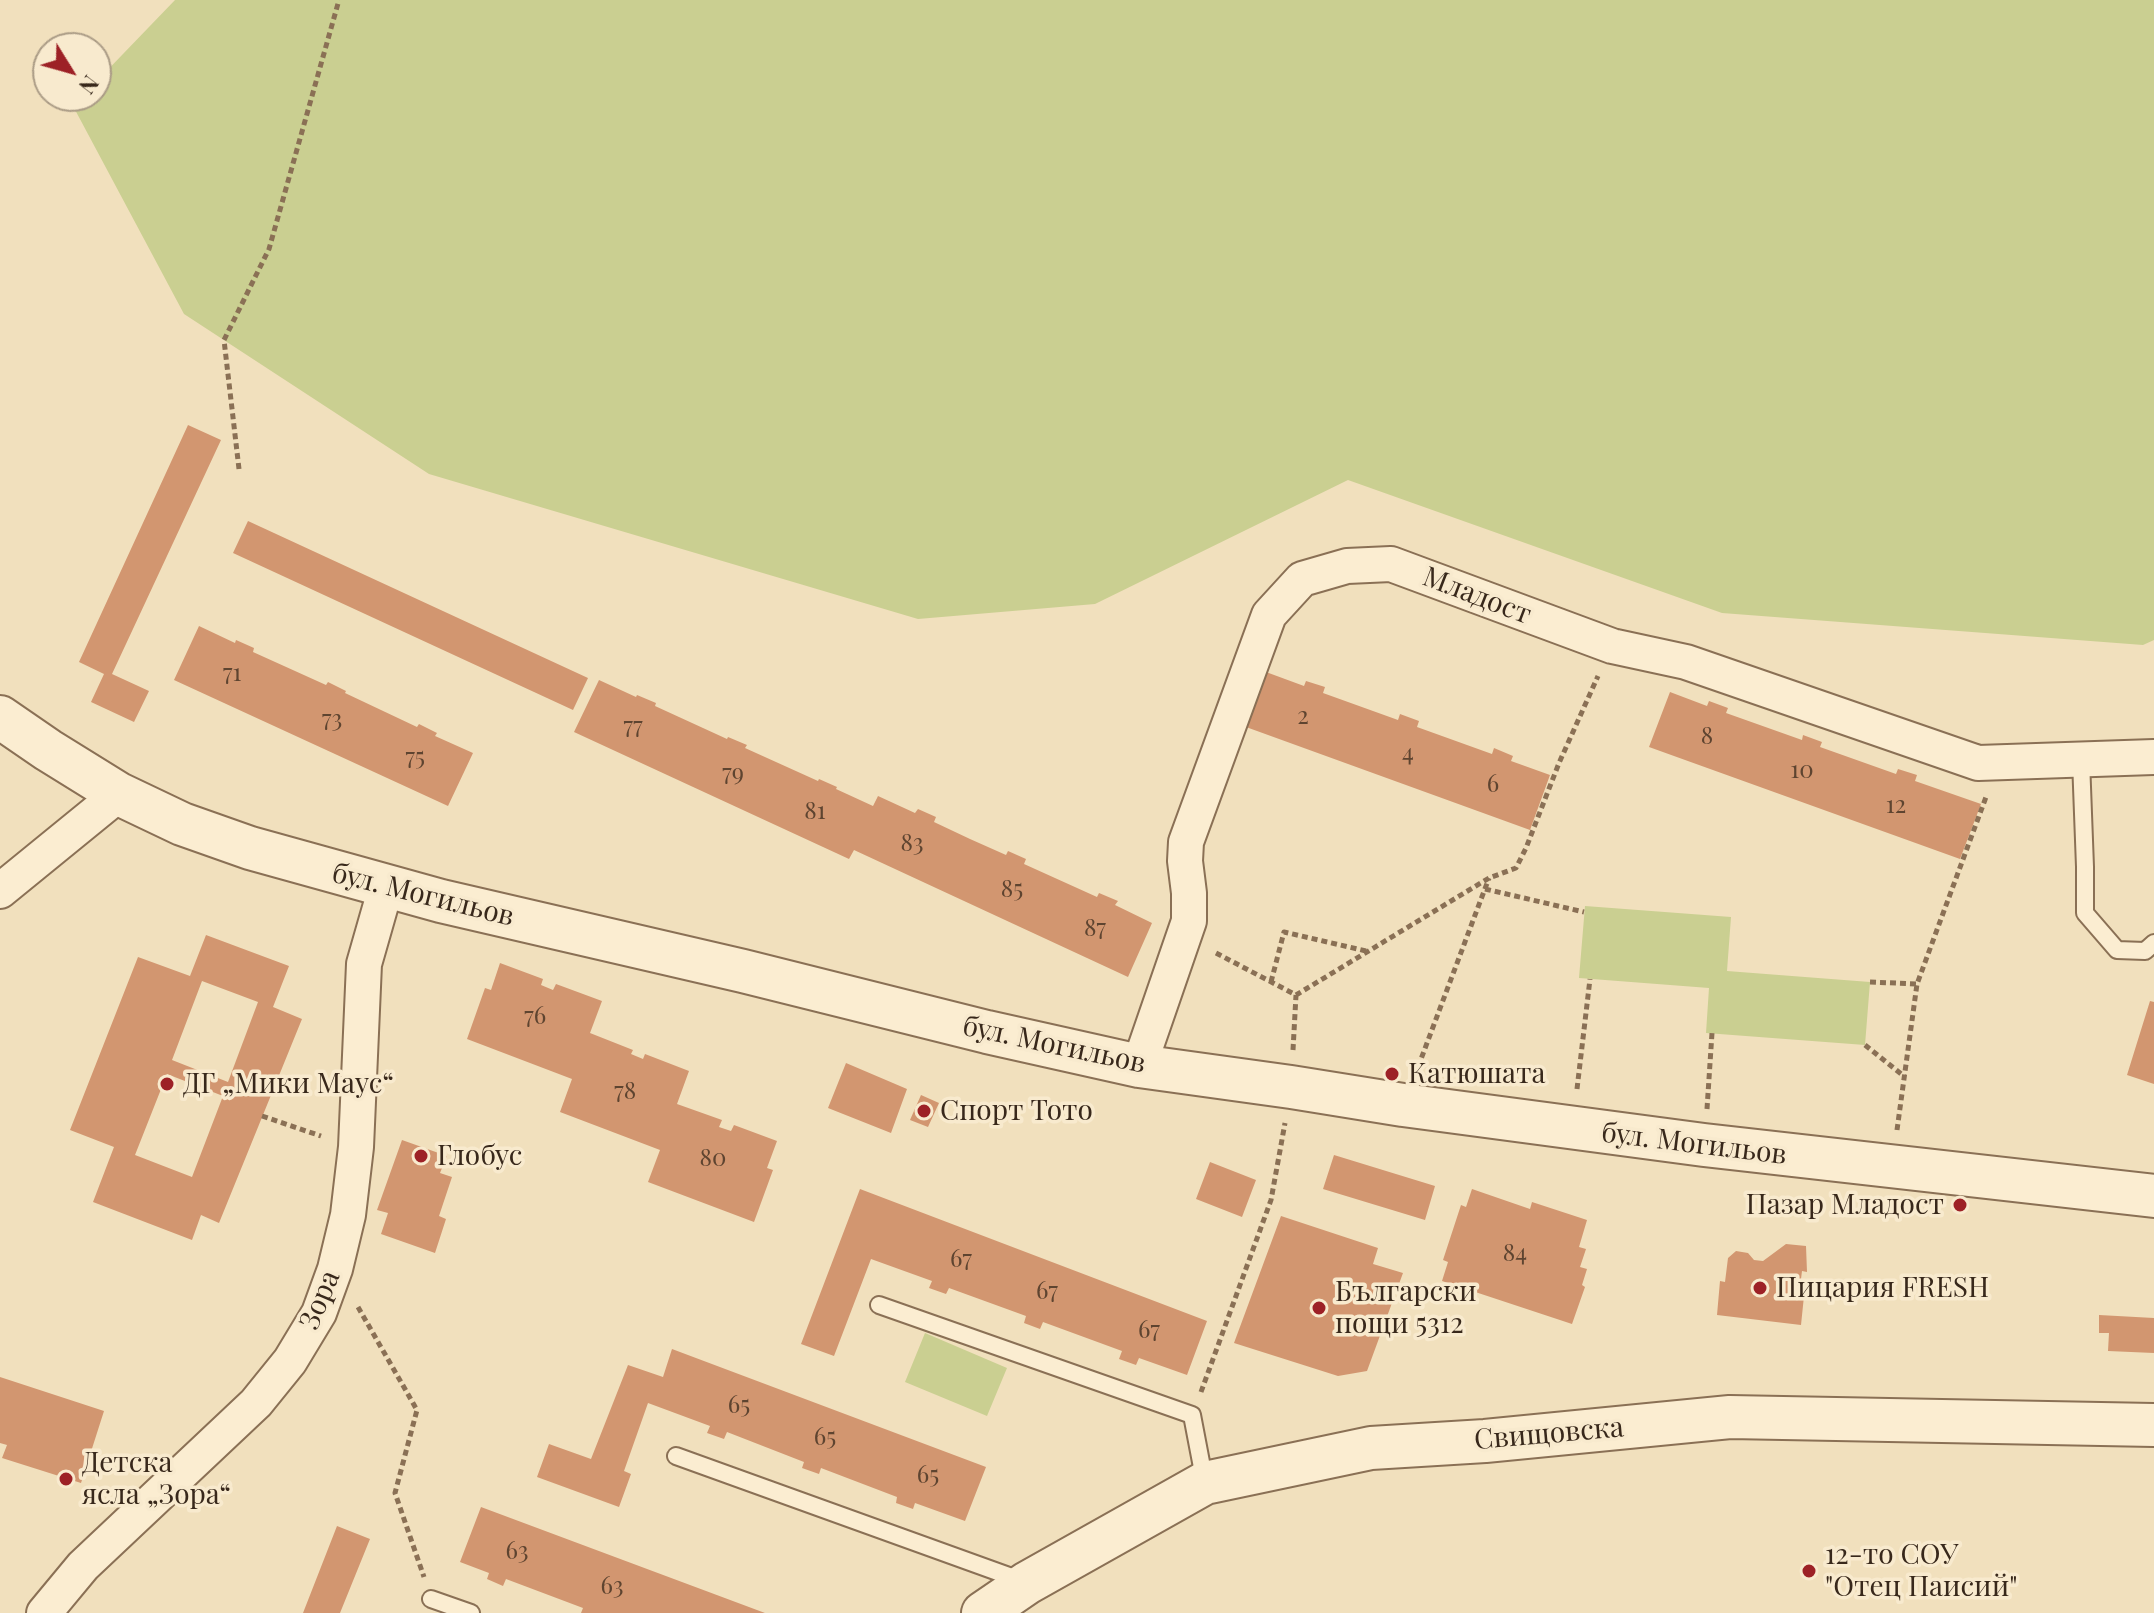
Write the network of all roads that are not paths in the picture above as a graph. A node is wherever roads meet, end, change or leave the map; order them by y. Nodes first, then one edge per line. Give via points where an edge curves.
1 (0, 717) edge
2 (2154, 757) edge
3 (2081, 760) junction
4 (119, 794) junction
5 (386, 887) junction
6 (0, 891) edge
7 (2154, 943) edge
8 (1139, 1066) junction
9 (2154, 1196) edge
10 (879, 1305) dead end
11 (2154, 1425) edge
12 (676, 1456) dead end
13 (1205, 1483) junction
14 (1027, 1583) junction
15 (431, 1599) road end
16 (44, 1613) edge
17 (471, 1613) edge
18 (983, 1613) edge

1 - 4 street, бул. Могильов
2 - 3 street, Младост
3 - 7 lane via 2085,913 2117,950 2145,951
3 - 8 street, Младост via 1978,763 1686,662 1612,646 1391,564 1347,566 1302,579 1269,615 1186,842 1189,921
4 - 5 street, бул. Могильов via 250,848
4 - 6 street
5 - 8 street, бул. Могильов
5 - 16 street, Зора via 364,964 348,1215 319,1313 256,1403 83,1566
8 - 9 street, бул. Могильов via 1573,1129
10 - 13 lane via 1192,1415
11 - 13 street, Свищовска via 1730,1417 1371,1448
12 - 14 lane
13 - 14 street, Свищовска
14 - 18 street, Свищовска
15 - 17 lane

